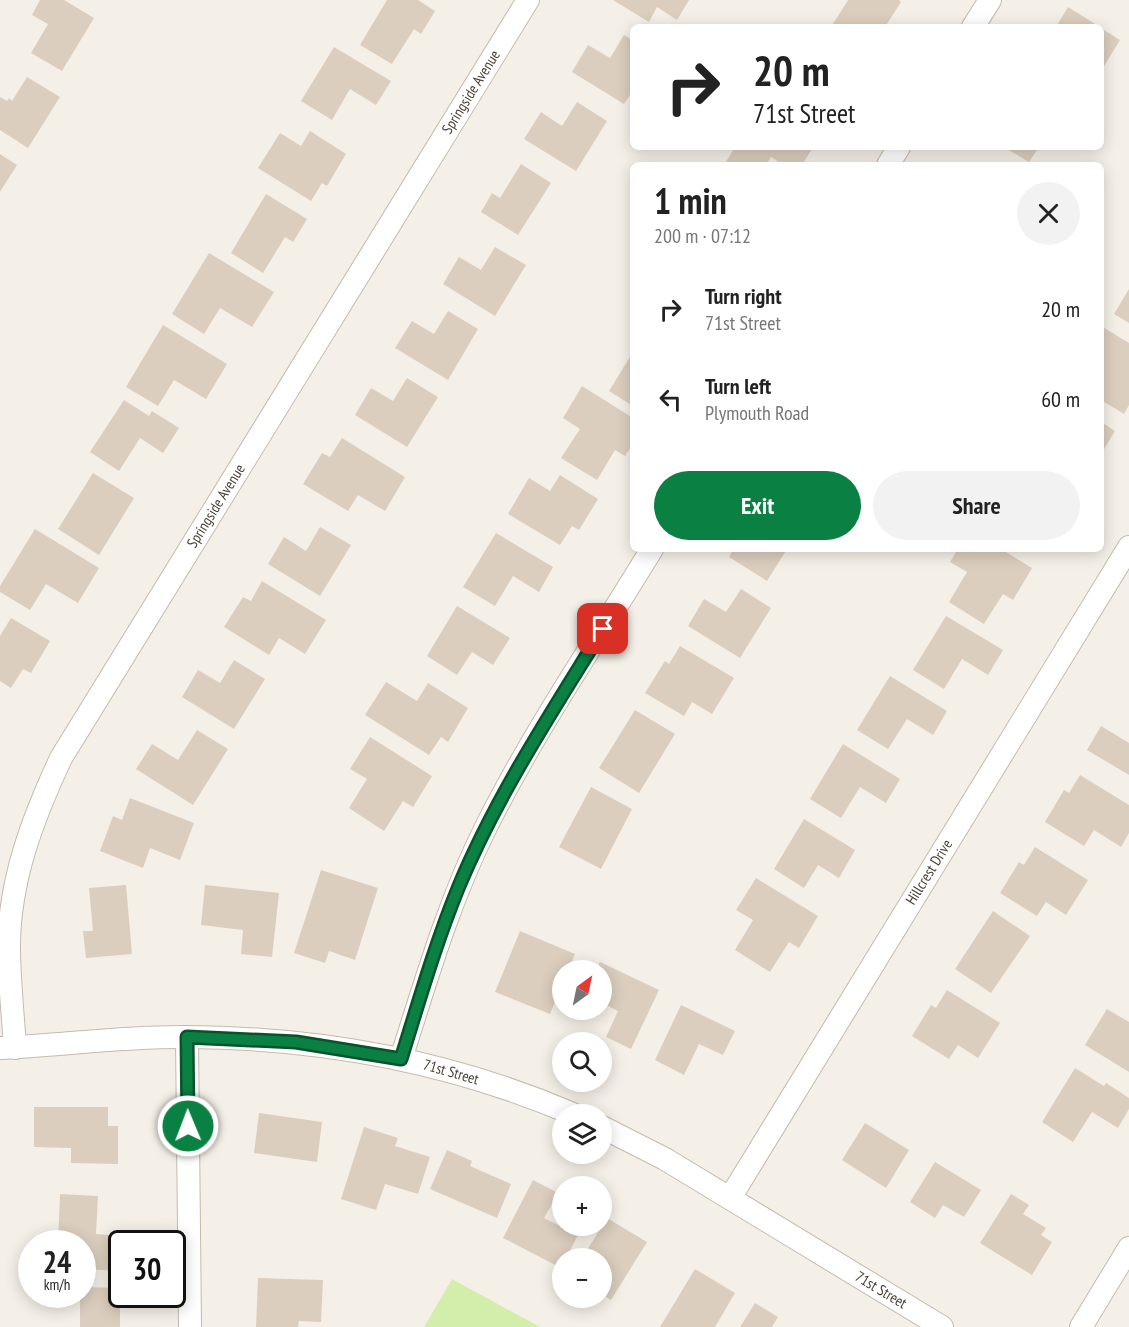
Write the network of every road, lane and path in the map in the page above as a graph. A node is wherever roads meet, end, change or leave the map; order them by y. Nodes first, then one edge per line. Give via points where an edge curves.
1 (528, 0) edge
2 (990, 0) edge
3 (975, 24) edge
4 (1129, 547) edge
5 (650, 552) edge
6 (187, 1037) junction
7 (8, 1048) edge
8 (401, 1059) junction
9 (552, 1106) edge
10 (612, 1132) edge
11 (730, 1198) junction
12 (1129, 1248) edge
13 (190, 1327) edge
14 (942, 1327) edge
15 (1081, 1327) edge

1 - 7 street, Springside Avenue via 61,758 31,827 15,890 9,946
2 - 3 street
4 - 11 street, Hillcrest Drive
5 - 8 street via 518,768 486,828 439,939
6 - 7 street, 71st Street
6 - 8 street, 71st Street via 296,1042
6 - 13 street
8 - 9 street, 71st Street via 499,1086
10 - 11 street, 71st Street
11 - 14 street, 71st Street
12 - 15 street

